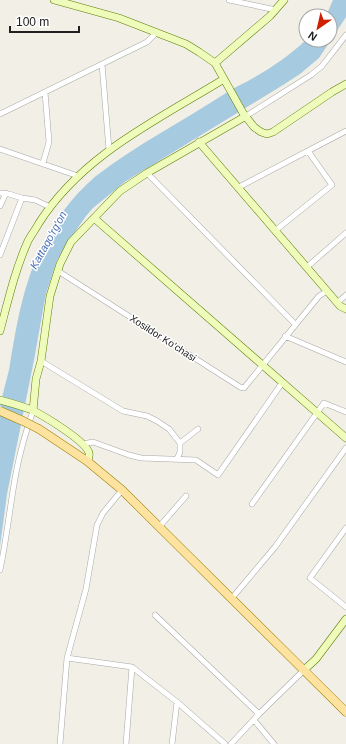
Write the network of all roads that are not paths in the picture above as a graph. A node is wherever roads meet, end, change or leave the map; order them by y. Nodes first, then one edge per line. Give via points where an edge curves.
1 (54, 0) edge
2 (229, 0) edge
3 (284, 0) edge
4 (276, 10) junction
5 (157, 32) junction
6 (346, 35) edge
7 (215, 63) junction
8 (102, 64) junction
9 (226, 83) junction
10 (346, 84) edge
11 (45, 92) junction
12 (0, 114) edge
13 (244, 114) junction
14 (346, 131) edge
15 (199, 142) junction
16 (0, 149) edge
17 (109, 150) junction
18 (308, 151) junction
19 (44, 163) junction
20 (147, 173) junction
21 (78, 176) junction
22 (239, 187) junction
23 (0, 193) edge
24 (6, 193) junction
25 (22, 198) junction
26 (0, 206) edge
27 (50, 207) junction
28 (94, 218) junction
29 (276, 230) junction
30 (346, 233) edge
31 (0, 255) edge
32 (307, 267) junction
33 (58, 271) junction
34 (327, 291) junction
35 (346, 295) edge
36 (338, 303) junction
37 (346, 309) edge
38 (295, 324) junction
39 (0, 331) edge
40 (285, 336) junction
41 (41, 361) junction
42 (346, 362) edge
43 (262, 366) junction
44 (282, 383) junction
45 (0, 400) edge
46 (31, 410) junction
47 (0, 411) edge
48 (346, 412) edge
49 (318, 413) junction
50 (198, 429) dead end
51 (346, 438) edge
52 (180, 443) junction
53 (83, 444) junction
54 (346, 448) edge
55 (177, 459) junction
56 (87, 461) junction
57 (122, 490) junction
58 (186, 496) dead end
59 (252, 504) dead end
60 (159, 527) junction
61 (346, 528) edge
62 (0, 570) edge
63 (232, 598) junction
64 (346, 607) edge
65 (155, 615) dead end
66 (346, 619) edge
67 (67, 658) junction
68 (132, 667) junction
69 (304, 670) junction
70 (176, 702) junction
71 (346, 712) edge
72 (259, 714) junction
73 (254, 720) junction
74 (60, 744) edge
75 (126, 744) edge
76 (172, 744) edge
77 (225, 744) edge
78 (232, 744) edge
79 (274, 744) edge

1 - 5 street via 119,18
2 - 4 street
3 - 4 street
4 - 7 street
5 - 7 street via 186,44
5 - 8 street via 147,42
6 - 13 street via 317,71
7 - 9 street
8 - 11 street
8 - 17 street
9 - 13 street
9 - 17 street via 158,118
10 - 13 street via 267,134 254,127
11 - 12 street
11 - 19 street via 49,142
13 - 15 street
14 - 18 street
15 - 20 street
15 - 22 street
16 - 19 street
17 - 21 street
18 - 22 street
18 - 29 street via 332,185
19 - 21 street
20 - 28 street via 120,191
20 - 38 street
21 - 27 street via 59,194
22 - 29 street
23 - 24 street
24 - 25 street
24 - 26 street
25 - 27 street via 35,200
25 - 31 street
27 - 39 street via 29,240 17,268
28 - 33 street via 72,242
28 - 43 street
29 - 32 street
30 - 32 street
32 - 34 street
33 - 41 street via 50,296
33 - 43 street, Xosildor Ko’chasi via 240,387 244,388
34 - 36 street
34 - 38 street via 319,296
35 - 36 street
36 - 37 street
38 - 40 street
40 - 42 street
40 - 43 street
41 - 46 street
41 - 52 street via 123,411 157,421 169,429
43 - 44 street
44 - 49 street
44 - 55 street via 218,475 196,460
45 - 46 street
46 - 53 street
46 - 62 street via 16,473
47 - 56 main road, bridge via 39,429
48 - 49 street via 324,403
49 - 51 street
49 - 59 street
50 - 52 street
52 - 55 street
53 - 55 street via 92,442 141,458
53 - 56 street via 90,454
54 - 63 street via 275,547
56 - 57 main road
57 - 60 main road
57 - 67 street via 103,512 97,525 86,590
58 - 60 street
60 - 63 main road
61 - 64 street via 310,578
63 - 69 main road
65 - 72 street
66 - 69 street via 316,659
67 - 68 street
67 - 74 street
68 - 70 street
68 - 75 street
69 - 71 main road
69 - 72 street
70 - 76 street
70 - 77 street
72 - 73 street
73 - 78 street
73 - 79 street

